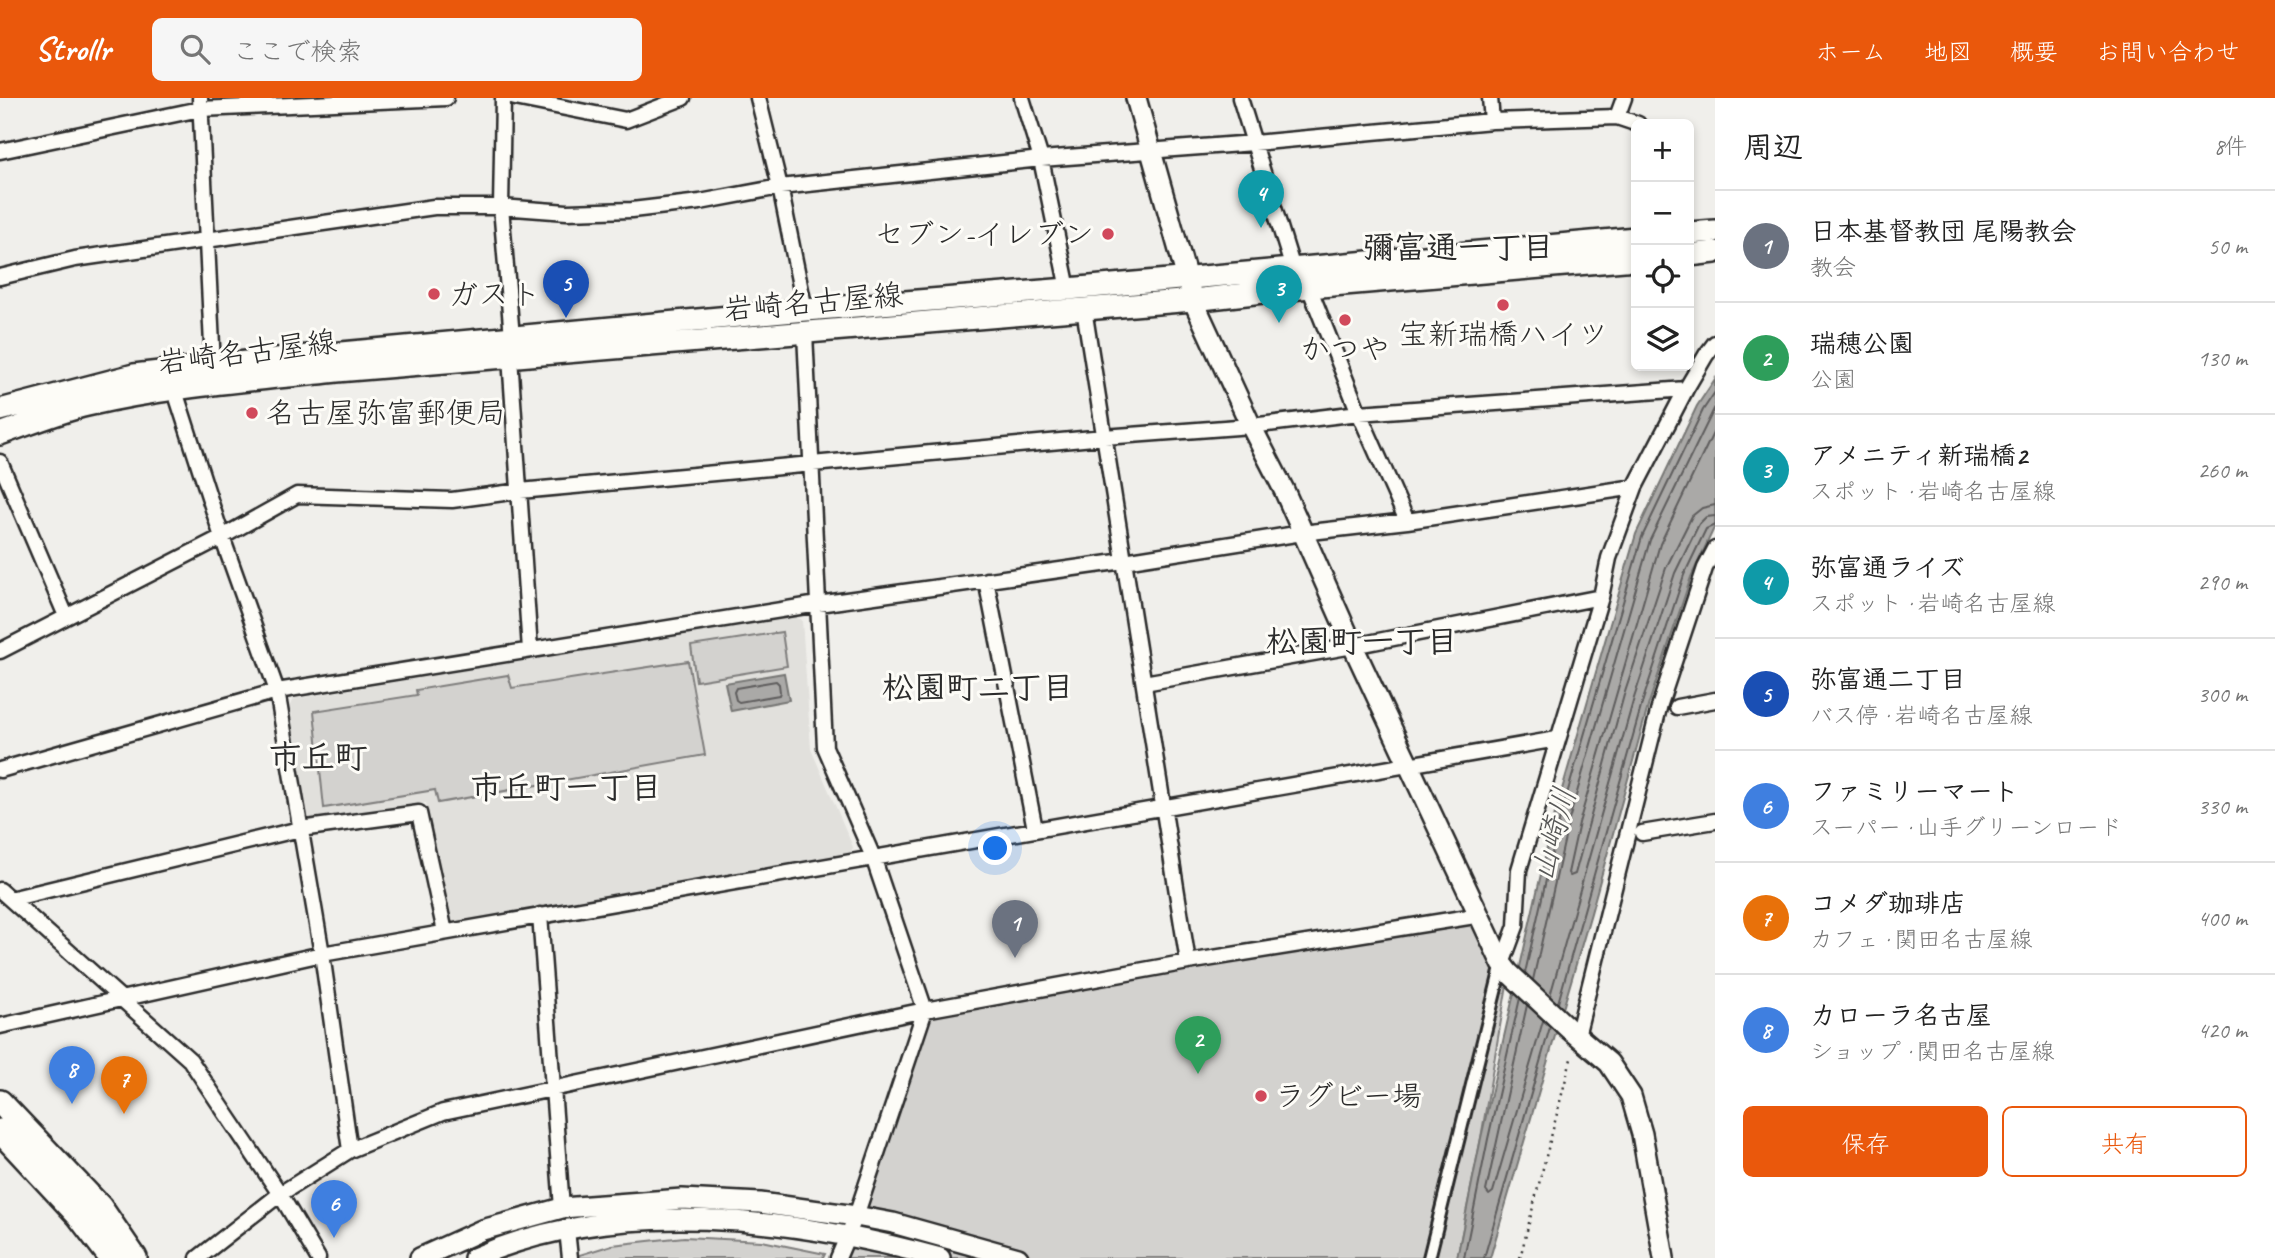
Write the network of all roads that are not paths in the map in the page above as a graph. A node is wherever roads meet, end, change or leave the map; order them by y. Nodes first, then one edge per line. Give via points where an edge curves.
1 (446, 98) edge
2 (503, 98) edge
3 (515, 98) edge
4 (683, 98) edge
5 (758, 98) edge
6 (1022, 98) edge
7 (1136, 98) edge
8 (1240, 98) edge
9 (1490, 98) edge
10 (1624, 98) edge
11 (200, 103) edge
12 (1617, 117) junction
13 (1492, 121) junction
14 (1631, 122) edge
15 (1254, 143) junction
16 (1151, 150) junction
17 (0, 151) edge
18 (1041, 159) junction
19 (780, 187) junction
20 (501, 207) junction
21 (1715, 231) edge
22 (1694, 233) edge
23 (206, 238) junction
24 (1631, 238) edge
25 (1715, 252) edge
26 (1694, 254) edge
27 (1631, 259) edge
28 (1293, 270) junction
29 (0, 277) edge
30 (1187, 279) junction
31 (1309, 287) junction
32 (1068, 289) junction
33 (1193, 300) junction
34 (1084, 309) junction
35 (804, 310) junction
36 (805, 333) junction
37 (1715, 343) edge
38 (511, 347) junction
39 (213, 366) junction
40 (1686, 388) junction
41 (175, 391) junction
42 (0, 410) edge
43 (1359, 413) junction
44 (1251, 426) junction
45 (0, 434) edge
46 (1104, 437) junction
47 (0, 462) edge
48 (810, 464) junction
49 (1635, 487) junction
50 (520, 491) junction
51 (1407, 521) junction
52 (1302, 533) junction
53 (222, 537) junction
54 (1715, 550) edge
55 (1124, 561) junction
56 (986, 580) junction
57 (1601, 597) junction
58 (818, 604) junction
59 (66, 616) junction
60 (1353, 646) junction
61 (530, 650) junction
62 (0, 651) edge
63 (1144, 683) junction
64 (277, 691) junction
65 (1715, 700) edge
66 (1677, 708) dead end
67 (1557, 739) junction
68 (1408, 765) junction
69 (0, 770) edge
70 (1163, 807) junction
71 (1715, 821) edge
72 (300, 829) junction
73 (1035, 829) junction
74 (1642, 833) dead end
75 (873, 857) junction
76 (5, 894) edge
77 (540, 915) junction
78 (1480, 915) junction
79 (444, 932) junction
80 (322, 954) junction
81 (1188, 962) junction
82 (1506, 968) junction
83 (123, 998) junction
84 (925, 1010) junction
85 (0, 1026) edge
86 (1573, 1033) junction
87 (553, 1088) junction
88 (0, 1102) edge
89 (0, 1131) edge
90 (350, 1150) junction
91 (280, 1194) junction
92 (562, 1208) junction
93 (856, 1216) junction
94 (567, 1230) junction
95 (849, 1236) junction
96 (111, 1258) edge
97 (135, 1258) edge
98 (198, 1258) edge
99 (318, 1258) edge
100 (420, 1258) edge
101 (474, 1258) edge
102 (570, 1258) edge
103 (838, 1258) edge
104 (940, 1258) edge
105 (1018, 1258) edge
106 (1429, 1258) edge
107 (1664, 1258) edge

1 - 11 street
2 - 20 street
3 - 4 street via 626,120
5 - 19 street
6 - 18 street
7 - 16 street
8 - 15 street
9 - 13 street
10 - 12 street
11 - 17 street
11 - 23 street
12 - 13 street
12 - 14 street
13 - 15 street
15 - 16 street
15 - 28 street
16 - 18 street
16 - 30 street
18 - 19 street
18 - 32 street
19 - 20 street via 632,210
19 - 35 street
20 - 23 street via 434,207
20 - 38 street
21 - 22 main road
23 - 29 street via 75,258
23 - 39 street
24 - 28 main road, 岩崎名古屋線
25 - 26 main road
27 - 31 main road, 岩崎名古屋線
28 - 30 main road, 岩崎名古屋線
30 - 32 main road, 岩崎名古屋線
30 - 33 street
31 - 33 main road, 岩崎名古屋線
31 - 43 street
32 - 35 main road, 岩崎名古屋線
33 - 34 main road, 岩崎名古屋線
33 - 44 street
34 - 36 main road, 岩崎名古屋線
34 - 46 street
35 - 38 main road, 岩崎名古屋線
36 - 38 main road, 岩崎名古屋線
36 - 48 street
37 - 40 street
38 - 39 main road, 岩崎名古屋線
38 - 41 main road, 岩崎名古屋線
38 - 50 street
39 - 41 street
39 - 42 main road, 岩崎名古屋線 via 134,375
40 - 43 street
40 - 49 street
41 - 45 main road, 岩崎名古屋線 via 85,406
41 - 53 street
43 - 44 street
43 - 51 street
44 - 46 street
44 - 52 street
46 - 48 street
46 - 55 street
47 - 59 street
48 - 50 street
48 - 58 street
49 - 51 street
49 - 57 street via 1609,558
50 - 53 street via 452,500 298,495
50 - 61 street
51 - 52 street
52 - 55 street
52 - 60 street
53 - 59 street
53 - 64 street
54 - 86 street via 1660,704
55 - 56 street
55 - 63 street
56 - 58 street
56 - 73 street
57 - 60 street
57 - 67 street
58 - 61 street
58 - 75 street via 825,747
59 - 62 street
60 - 63 street
60 - 68 street
61 - 64 street
63 - 70 street
64 - 69 street
64 - 72 street
65 - 66 street
67 - 68 street
67 - 82 street via 1519,870 1516,926
68 - 70 street
68 - 78 street
70 - 73 street
70 - 81 street
71 - 74 street
72 - 76 street
72 - 79 street via 419,813
72 - 80 street
73 - 75 street
75 - 77 street
75 - 84 street
76 - 83 street
77 - 79 street
77 - 87 street
78 - 81 street
78 - 82 street
79 - 80 street
80 - 83 street
80 - 90 street
81 - 84 street
82 - 86 street
82 - 106 street
83 - 85 street
83 - 91 street via 190,1060
84 - 87 street
84 - 93 street
86 - 107 street via 1609,1063 1631,1096
87 - 90 street via 443,1112
87 - 92 street
88 - 97 main road via 100,1207
89 - 96 main road via 79,1216
90 - 91 street
91 - 98 street
91 - 99 street
92 - 93 street via 682,1199 760,1203
92 - 100 street via 482,1230
93 - 95 street
93 - 105 street
94 - 95 street via 691,1218 758,1222
94 - 101 street via 531,1236
94 - 102 street
95 - 103 street
95 - 104 street

